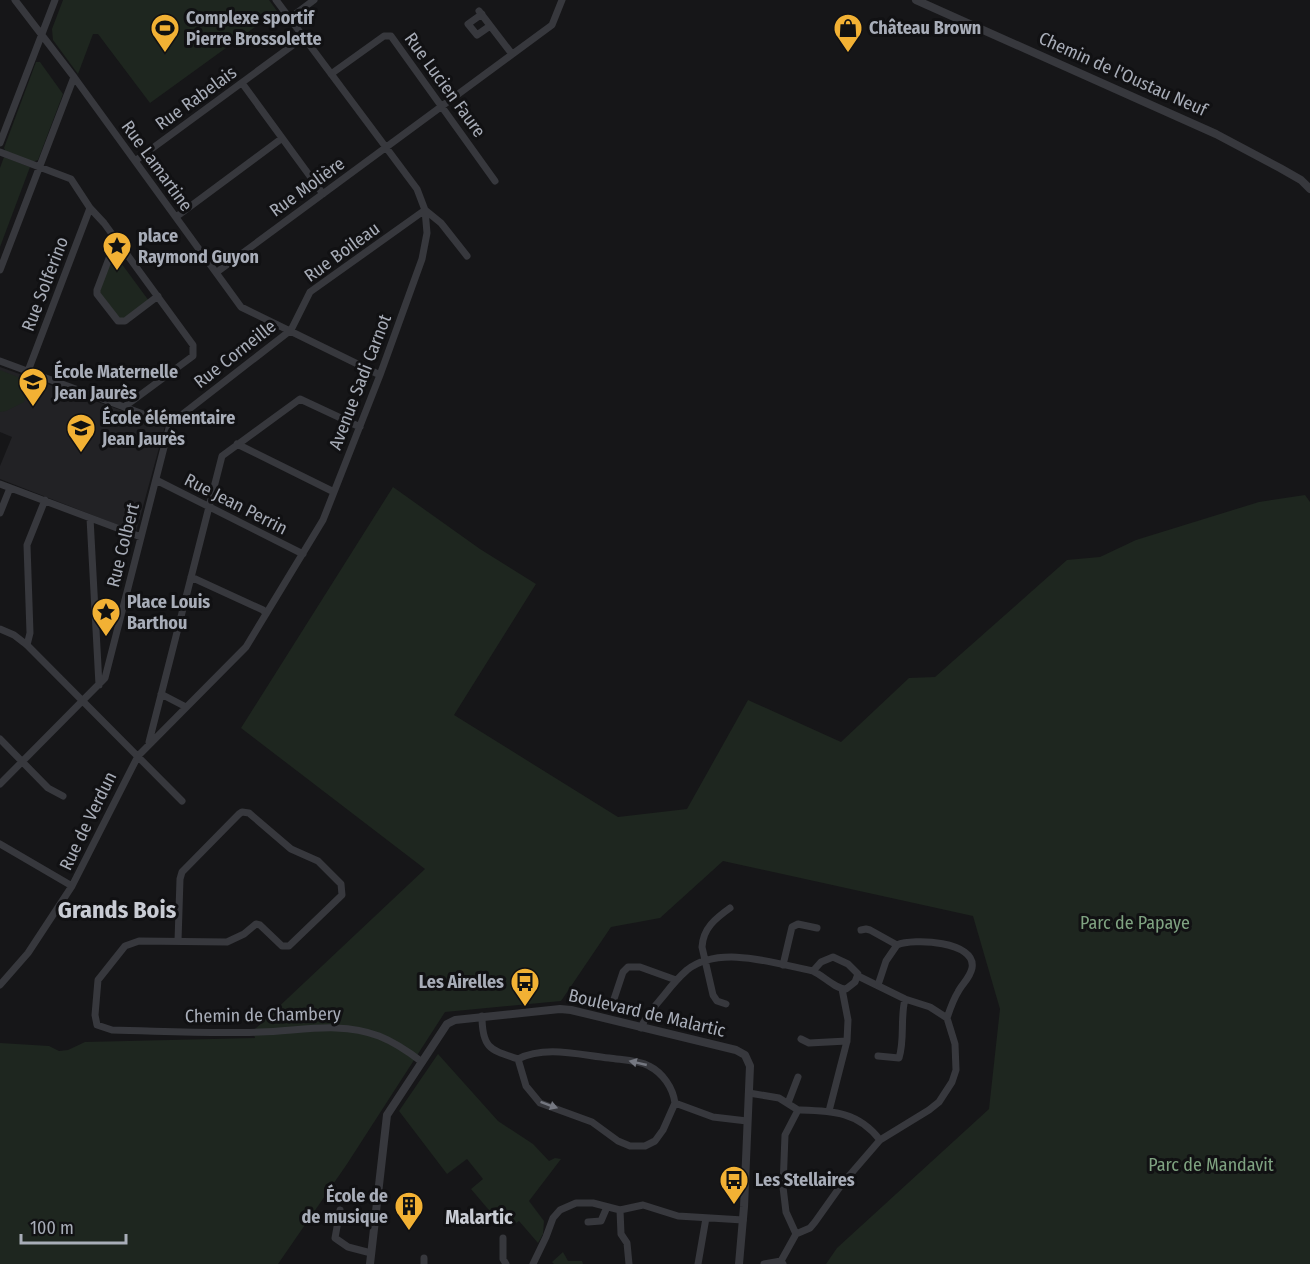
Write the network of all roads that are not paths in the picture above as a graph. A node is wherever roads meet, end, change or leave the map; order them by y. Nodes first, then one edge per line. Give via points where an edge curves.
1 (15, 0) edge
2 (55, 0) edge
3 (276, 0) edge
4 (314, 0) edge
5 (562, 0) edge
6 (916, 0) edge
7 (290, 18) junction
8 (490, 26) junction
9 (43, 34) junction
10 (304, 37) junction
11 (512, 54) junction
12 (332, 75) junction
13 (74, 77) junction
14 (242, 82) junction
15 (442, 106) junction
16 (281, 139) junction
17 (0, 143) edge
18 (386, 148) junction
19 (0, 152) edge
20 (135, 161) junction
21 (38, 167) junction
22 (495, 181) dead end
23 (1310, 189) edge
24 (323, 194) junction
25 (90, 208) junction
26 (425, 210) junction
27 (176, 217) junction
28 (116, 240) junction
29 (467, 256) dead end
30 (0, 270) edge
31 (217, 272) junction
32 (158, 296) junction
33 (291, 330) junction
34 (0, 361) edge
35 (28, 371) junction
36 (380, 375) junction
37 (124, 407) junction
38 (170, 424) junction
39 (360, 427) junction
40 (237, 444) junction
41 (156, 480) junction
42 (0, 484) edge
43 (10, 488) junction
44 (334, 492) junction
45 (45, 500) junction
46 (208, 507) junction
47 (0, 513) edge
48 (90, 518) junction
49 (141, 537) junction
50 (303, 554) junction
51 (190, 577) junction
52 (266, 614) junction
53 (0, 629) edge
54 (27, 645) junction
55 (99, 685) junction
56 (161, 694) junction
57 (83, 701) junction
58 (186, 707) junction
59 (0, 739) edge
60 (148, 745) junction
61 (138, 756) junction
62 (23, 761) junction
63 (0, 784) edge
64 (63, 796) dead end
65 (182, 801) dead end
66 (0, 844) edge
67 (72, 886) junction
68 (730, 908) dead end
69 (817, 928) dead end
70 (861, 930) dead end
71 (178, 941) junction
72 (897, 945) junction
73 (705, 961) junction
74 (783, 965) junction
75 (813, 971) junction
76 (858, 976) junction
77 (676, 980) junction
78 (0, 985) edge
79 (878, 985) junction
80 (842, 989) junction
81 (905, 999) junction
82 (613, 1002) dead end
83 (726, 1004) dead end
84 (482, 1016) junction
85 (947, 1018) junction
86 (641, 1028) junction
87 (801, 1039) dead end
88 (847, 1041) junction
89 (878, 1056) dead end
90 (518, 1059) junction
91 (422, 1062) junction
92 (798, 1077) dead end
93 (749, 1093) junction
94 (675, 1102) junction
95 (788, 1103) junction
96 (798, 1110) junction
97 (829, 1111) junction
98 (747, 1122) junction
99 (880, 1140) junction
100 (607, 1208) junction
101 (340, 1210) dead end
102 (620, 1210) junction
103 (706, 1218) junction
104 (743, 1220) junction
105 (588, 1222) dead end
106 (796, 1234) junction
107 (503, 1238) dead end
108 (371, 1253) junction
109 (782, 1262) edge
110 (370, 1264) edge
111 (506, 1264) edge
112 (533, 1264) edge
113 (629, 1264) edge
114 (698, 1264) edge
115 (739, 1264) edge
116 (764, 1264) edge

1 - 9 street, Rue Lamartine
2 - 9 street
3 - 7 street, Avenue Sadi Carnot
4 - 7 street
5 - 11 street, Rue Molière via 552,25
6 - 23 street, Chemin de l'Oustau Neuf via 1216,134 1301,180
7 - 10 street, Avenue Sadi Carnot
8 - 8 street via 481,12 468,24 477,35
8 - 11 street
9 - 13 street, Rue Lamartine
9 - 17 street
10 - 12 street, Avenue Sadi Carnot
10 - 14 street, Rue Rabelais
11 - 15 street, Rue Molière
12 - 15 street, Rue Lucien Faure via 388,35
12 - 18 street, Avenue Sadi Carnot
13 - 20 street, Rue Lamartine
13 - 21 street
14 - 16 street
14 - 20 street, Rue Rabelais
15 - 18 street, Rue Molière
15 - 22 street, Rue Lucien Faure
16 - 24 street
16 - 27 street
18 - 24 street, Rue Molière
18 - 26 street, Avenue Sadi Carnot via 417,189
19 - 21 street
20 - 27 street, Rue Lamartine
21 - 25 street via 71,179
21 - 30 street
24 - 31 street, Rue Molière
25 - 28 street
25 - 35 street, Rue Solferino
26 - 29 street via 441,223
26 - 33 street, Rue Boileau via 310,292
26 - 36 street, Avenue Sadi Carnot via 427,232 422,259
27 - 31 street, Rue Lamartine
28 - 32 street
28 - 32 street via 97,294 122,322
31 - 33 street, Rue Lamartine via 241,307
32 - 37 street via 193,345 193,356
33 - 36 street, Rue Lamartine
33 - 38 street, Rue Corneille
34 - 35 street
35 - 37 street
36 - 39 street, Avenue Sadi Carnot
37 - 38 street
38 - 41 street, Rue Colbert
39 - 40 street via 300,399
39 - 44 street, Avenue Sadi Carnot
40 - 44 street
40 - 46 street via 222,456
41 - 46 street, Rue Jean Perrin
41 - 49 street, Rue Colbert
42 - 43 street
43 - 45 street
43 - 47 street
44 - 50 street, Avenue Sadi Carnot
45 - 48 street
45 - 54 street via 27,544
46 - 50 street, Rue Jean Perrin
46 - 51 street
48 - 49 street
48 - 55 street
49 - 55 street, Rue Colbert via 105,678
50 - 52 street, Avenue Sadi Carnot
51 - 52 street
51 - 56 street
52 - 58 street, Avenue Sadi Carnot via 246,647
53 - 54 street
54 - 57 street
55 - 57 street, Rue Colbert
56 - 58 street
56 - 60 street
57 - 61 street
57 - 62 street, Rue Colbert
58 - 60 street, Avenue Sadi Carnot
59 - 62 street
60 - 61 street, Avenue Sadi Carnot
61 - 65 street
61 - 67 street, Rue de Verdun
62 - 63 street, Rue Colbert
62 - 64 street via 48,788
66 - 67 street
67 - 78 street, Rue de Verdun via 28,953
68 - 73 street via 711,922 702,940
69 - 74 street via 798,924 792,927
70 - 72 street via 870,930
71 - 71 street via 227,942 256,924 282,946 289,946 342,895 343,887 318,861 291,849 253,815 242,812 182,872
71 - 91 street, Chemin de Chambery via 135,942 119,952 98,980 94,1015 97,1024 112,1030 204,1032 348,1028 381,1036
72 - 79 street via 886,961
72 - 85 street via 916,940 947,945 971,960 972,969
73 - 74 street via 722,956
73 - 77 street via 687,969
73 - 83 street via 713,994 717,1001
74 - 75 street
75 - 76 street via 833,957 848,964
75 - 80 street
76 - 79 street
76 - 80 street
77 - 82 street via 640,967 628,967
77 - 86 street
79 - 81 street
80 - 88 street via 848,1020
81 - 85 street via 930,1007
81 - 89 street via 899,1058
84 - 86 street, Boulevard de Malartic via 560,1009
84 - 90 street via 488,1046
84 - 91 street, Boulevard de Malartic via 450,1021
85 - 99 street via 957,1060 946,1093 929,1110
86 - 93 street, Boulevard de Malartic via 745,1055 750,1066
87 - 88 street via 815,1043
88 - 97 street
94 -> 90 street via 661,1074 643,1063 555,1052
90 -> 94 street via 526,1086 540,1103 592,1122 630,1146 655,1141
91 - 108 street, Boulevard de Malartic via 387,1115
92 - 95 street
93 - 95 street
93 - 98 street, Boulevard de Malartic
94 - 98 street via 713,1118
95 - 96 street
96 - 97 street
96 - 106 street via 785,1135 783,1187 786,1212
97 - 99 street via 866,1124
98 - 104 street, Boulevard de Malartic
99 - 106 street via 810,1228
100 - 102 street
100 - 105 street via 601,1221
100 - 112 street via 583,1202 560,1210
101 - 108 street via 335,1238 348,1247
102 - 103 street via 643,1204 678,1216
102 - 113 street
103 - 104 street
103 - 114 street
104 - 115 street, Boulevard de Malartic
106 - 109 street
107 - 111 street
108 - 110 street, Boulevard de Malartic
109 - 116 street

